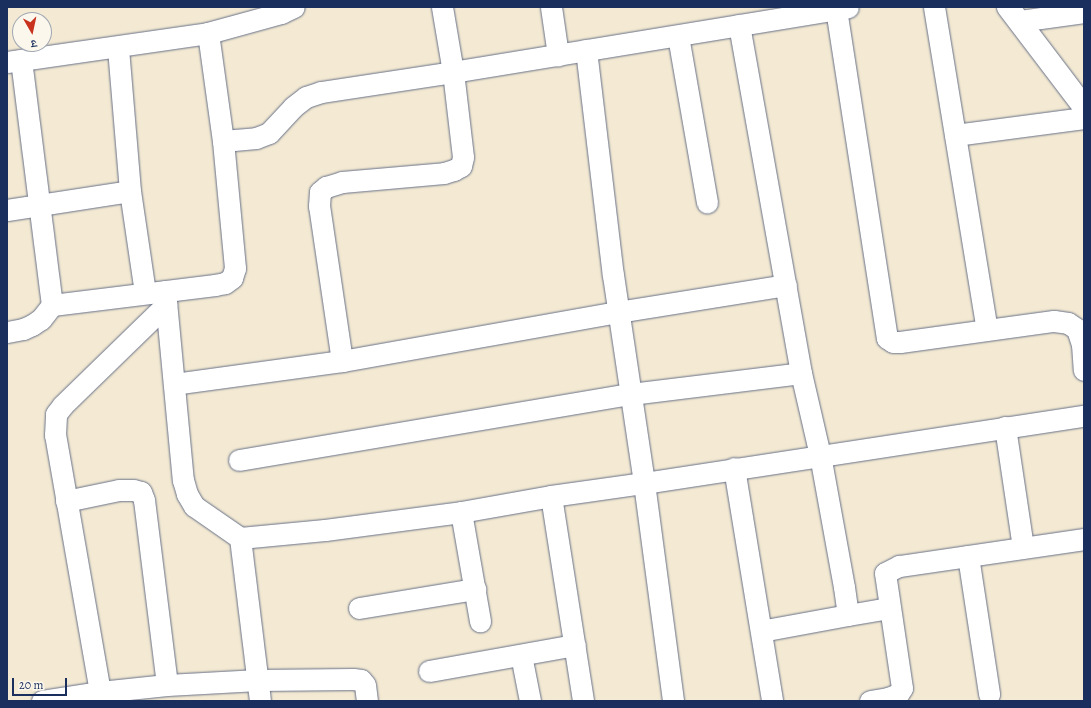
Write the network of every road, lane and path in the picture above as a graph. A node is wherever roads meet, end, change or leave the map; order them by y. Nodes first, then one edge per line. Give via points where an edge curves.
1 (294, 7) edge
2 (442, 7) edge
3 (551, 7) edge
4 (934, 7) edge
5 (842, 8) edge
6 (1084, 12) edge
7 (1014, 14) edge
8 (739, 25) junction
9 (208, 33) junction
10 (678, 36) junction
11 (118, 47) junction
12 (586, 50) junction
13 (558, 55) junction
14 (14, 61) edge
15 (453, 72) junction
16 (1084, 107) edge
17 (1084, 118) edge
18 (955, 135) junction
19 (223, 141) junction
20 (130, 191) junction
21 (707, 203) dead end
22 (40, 206) junction
23 (7, 210) edge
24 (786, 285) junction
25 (158, 296) junction
26 (52, 305) junction
27 (618, 312) junction
28 (987, 330) junction
29 (7, 332) edge
30 (342, 362) junction
31 (1084, 370) edge
32 (802, 373) junction
33 (174, 384) junction
34 (631, 394) junction
35 (1084, 416) edge
36 (1005, 427) junction
37 (820, 455) junction
38 (239, 460) dead end
39 (734, 468) junction
40 (644, 483) junction
41 (551, 496) junction
42 (66, 501) junction
43 (461, 512) junction
44 (240, 538) junction
45 (1084, 539) edge
46 (1023, 548) junction
47 (968, 556) junction
48 (475, 589) junction
49 (358, 608) dead end
50 (889, 608) junction
51 (848, 616) junction
52 (480, 621) dead end
53 (762, 631) junction
54 (575, 645) junction
55 (521, 655) junction
56 (429, 671) dead end
57 (258, 680) junction
58 (167, 684) junction
59 (100, 692) junction
60 (989, 694) dead end
61 (70, 699) edge
62 (42, 701) edge
63 (260, 701) edge
64 (367, 701) edge
65 (530, 701) edge
66 (583, 701) edge
67 (673, 701) edge
68 (772, 701) edge
69 (870, 701) edge

1 - 9 street
2 - 15 street
3 - 13 street
4 - 18 street
5 - 8 street
5 - 28 street via 887,338 893,342 900,342
6 - 7 street
7 - 16 street
8 - 10 street
8 - 24 street
9 - 11 street
9 - 19 street
10 - 12 street
10 - 21 street
11 - 14 street
11 - 20 street
12 - 13 street
12 - 27 street
13 - 15 street
14 - 22 street
15 - 19 street via 321,92 306,97 293,107 269,133 256,138
15 - 30 street via 463,157 460,166 444,173 342,182 326,187 320,192 319,206
17 - 18 street
18 - 28 street
19 - 25 street via 235,268 232,278 225,283
20 - 22 street
20 - 25 street
22 - 23 street
22 - 26 street
24 - 27 street
24 - 32 street
25 - 26 street
25 - 33 street
25 - 42 street via 56,414 55,435
26 - 29 street via 42,319 23,329
27 - 30 street
27 - 34 street
28 - 31 street via 1054,321 1068,323 1077,329 1082,344
30 - 33 street
32 - 34 street
32 - 37 street
33 - 44 street via 183,480 187,494 194,506
34 - 38 street
34 - 40 street
35 - 36 street
36 - 37 street
36 - 46 street
37 - 39 street
37 - 51 street
39 - 40 street
39 - 53 street
40 - 41 street
40 - 67 street
41 - 43 street
41 - 54 street
42 - 58 street via 119,490 141,492
42 - 59 street
43 - 44 street
43 - 48 street
44 - 57 street
45 - 46 street
46 - 47 street
47 - 50 street via 891,569 885,573
47 - 60 street
48 - 49 street
48 - 52 street
50 - 51 street
50 - 69 street via 902,688 898,694
51 - 53 street
53 - 68 street
54 - 55 street
54 - 66 street
55 - 56 street
55 - 65 street
57 - 58 street
57 - 63 street
57 - 64 street via 361,680 365,685
58 - 59 street
59 - 61 street
61 - 62 street

